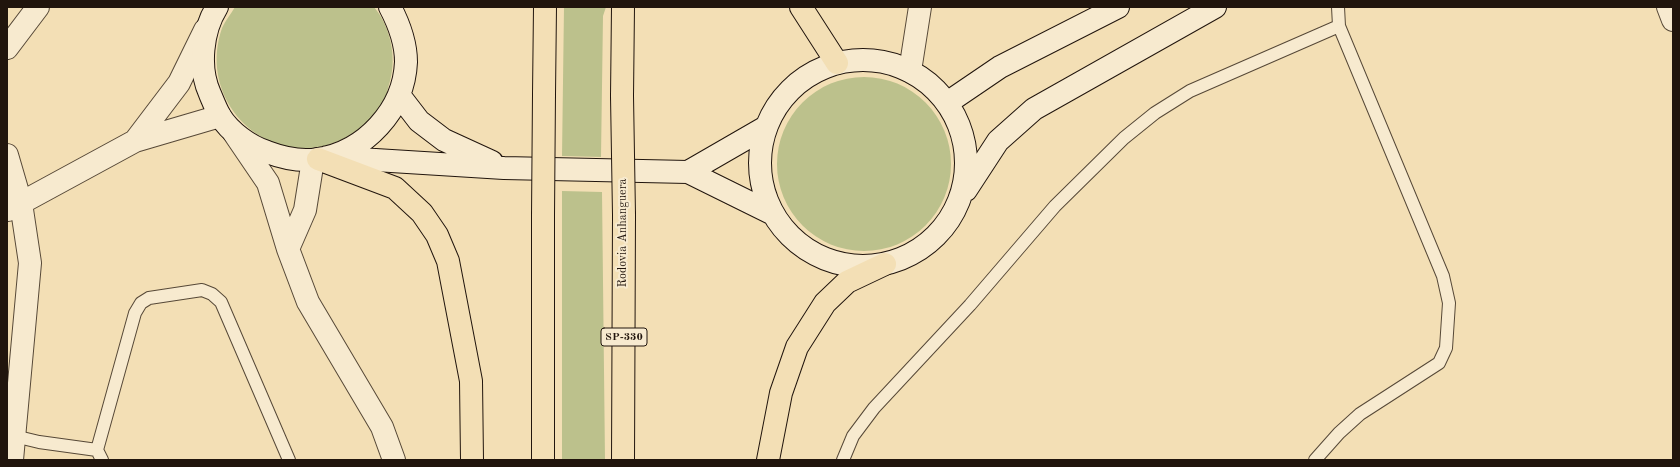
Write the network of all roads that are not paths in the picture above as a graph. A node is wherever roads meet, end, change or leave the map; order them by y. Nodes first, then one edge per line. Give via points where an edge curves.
1 (38, 7) edge
2 (390, 7) edge
3 (545, 7) edge
4 (623, 7) edge
5 (801, 7) edge
6 (920, 7) edge
7 (1118, 7) edge
8 (1215, 7) edge
9 (1338, 7) edge
10 (1668, 7) edge
11 (214, 12) edge
12 (1673, 20) edge
13 (1339, 26) junction
14 (7, 48) edge
15 (837, 63) junction
16 (910, 71) junction
17 (399, 95) junction
18 (948, 103) junction
19 (226, 123) junction
20 (766, 127) junction
21 (135, 142) junction
22 (7, 156) edge
23 (319, 159) junction
24 (504, 168) junction
25 (688, 172) junction
26 (961, 198) junction
27 (14, 207) edge
28 (773, 214) junction
29 (288, 249) junction
30 (885, 264) junction
31 (14, 436) junction
32 (100, 455) edge
33 (12, 460) edge
34 (289, 460) edge
35 (394, 460) edge
36 (472, 460) edge
37 (543, 460) edge
38 (623, 460) edge
39 (768, 460) edge
40 (843, 460) edge
41 (1315, 460) edge

1 - 14 street
2 - 17 street via 401,28 406,61
3 - 37 highway, bridge
4 - 38 highway, Rodovia Anhanguera / SP-330, bridge
5 - 15 highway
6 - 16 street
7 - 18 street via 1000,67
8 - 26 street via 1034,109 998,141
9 - 13 lane
10 - 12 street
11 - 19 street via 202,50 205,85
11 - 21 street via 179,83
13 - 40 lane via 1190,91 1154,113 1124,138 1055,206 970,306 874,408 853,436
13 - 41 lane via 1443,276 1449,303 1446,348 1439,363 1360,414
15 - 16 street via 862,60 886,62
15 - 20 street via 806,76 782,99
16 - 18 street via 930,85
17 - 23 street via 382,123 357,145
17 - 24 street via 419,121 444,140
18 - 26 street via 962,133 967,165
19 - 21 street
19 - 23 street via 256,148 283,158
19 - 29 street via 268,183
20 - 25 street
20 - 28 street via 760,157 762,186
21 - 27 street
22 - 27 street
23 - 24 street
23 - 29 street via 305,210
23 - 36 highway via 395,188 422,212 437,235 448,261 471,381
24 - 25 street
25 - 28 street
26 - 30 street via 949,221 932,241 910,256
27 - 31 street via 30,264
28 - 30 street via 794,239 820,257 852,266
29 - 35 street via 308,302 382,427
30 - 39 highway via 847,282 825,303 797,347 780,393
31 - 32 lane
31 - 33 street
32 - 34 lane via 135,313 141,303 149,298 202,290 221,302

